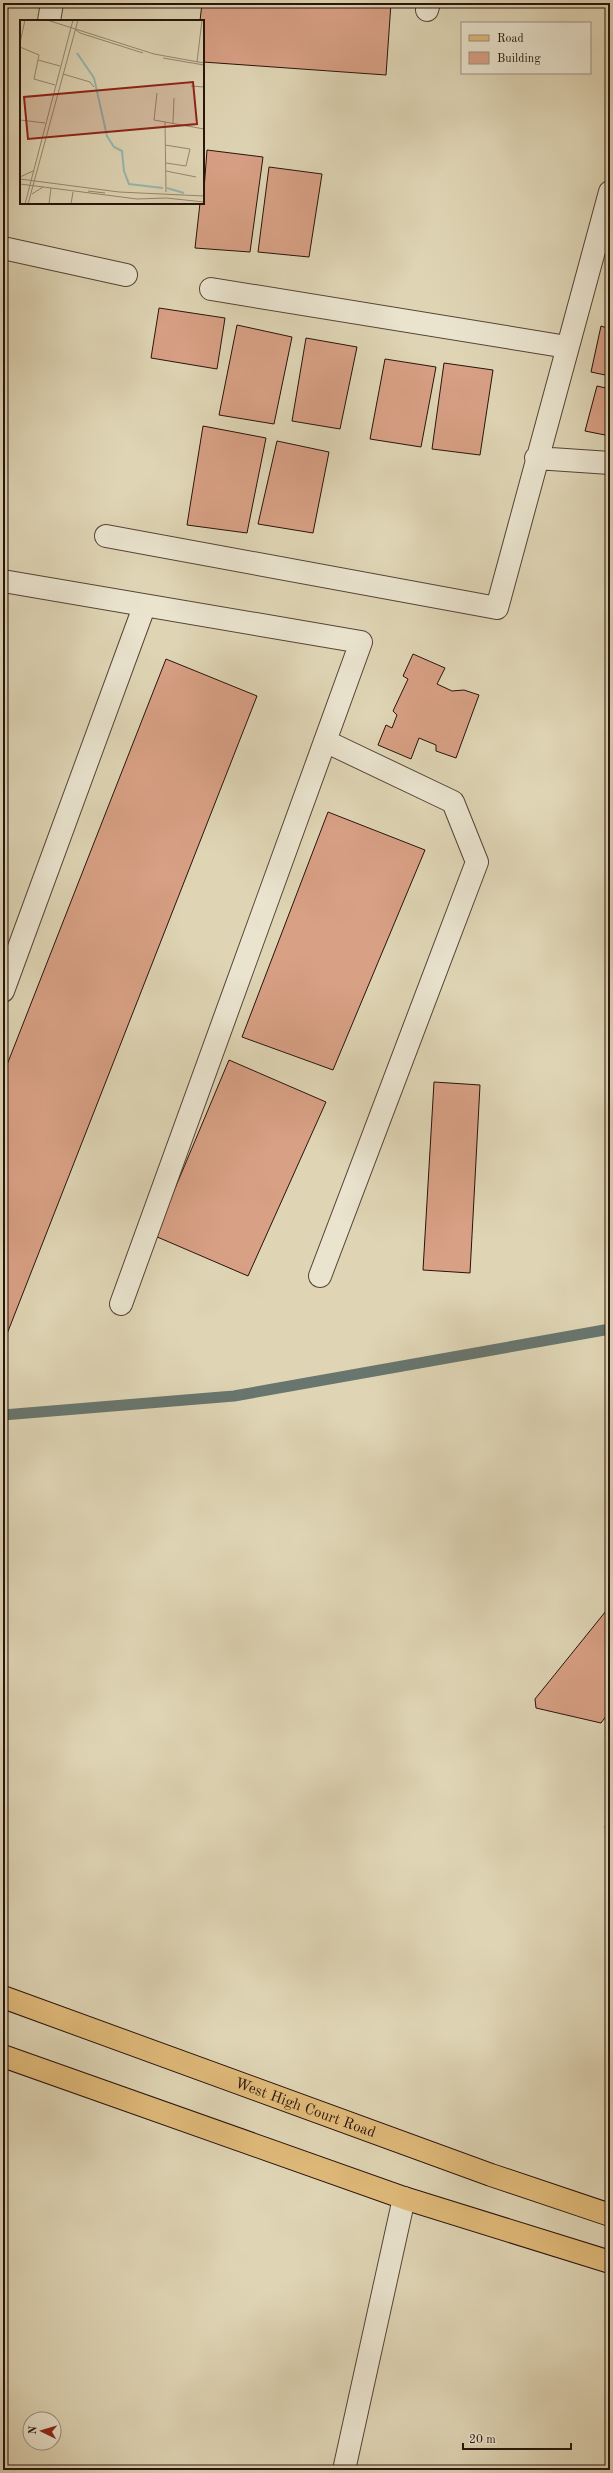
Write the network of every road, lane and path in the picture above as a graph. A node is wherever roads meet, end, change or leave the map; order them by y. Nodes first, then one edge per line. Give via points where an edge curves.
1 (52, 3) edge
2 (49, 20) edge
3 (610, 192) edge
4 (3, 248) edge
5 (126, 275) dead end
6 (211, 289) dead end
7 (567, 347) junction
8 (536, 458) junction
9 (610, 463) edge
10 (106, 536) dead end
11 (3, 581) edge
12 (144, 607) junction
13 (325, 741) junction
14 (3, 991) edge
15 (320, 1276) dead end
16 (121, 1304) dead end
17 (3, 1997) edge
18 (3, 2056) edge
19 (404, 2198) junction
20 (610, 2215) edge
21 (610, 2262) edge
22 (344, 2470) edge

1 - 2 street
3 - 7 street
4 - 5 street
6 - 7 street
7 - 8 street
8 - 9 street
8 - 10 street via 497,608
11 - 12 street
12 - 13 street via 361,642
12 - 14 street
13 - 15 street via 453,802 477,862
13 - 16 street
17 - 20 main road, West High Court Road via 492,2175
18 - 19 main road
19 - 21 main road
19 - 22 street

